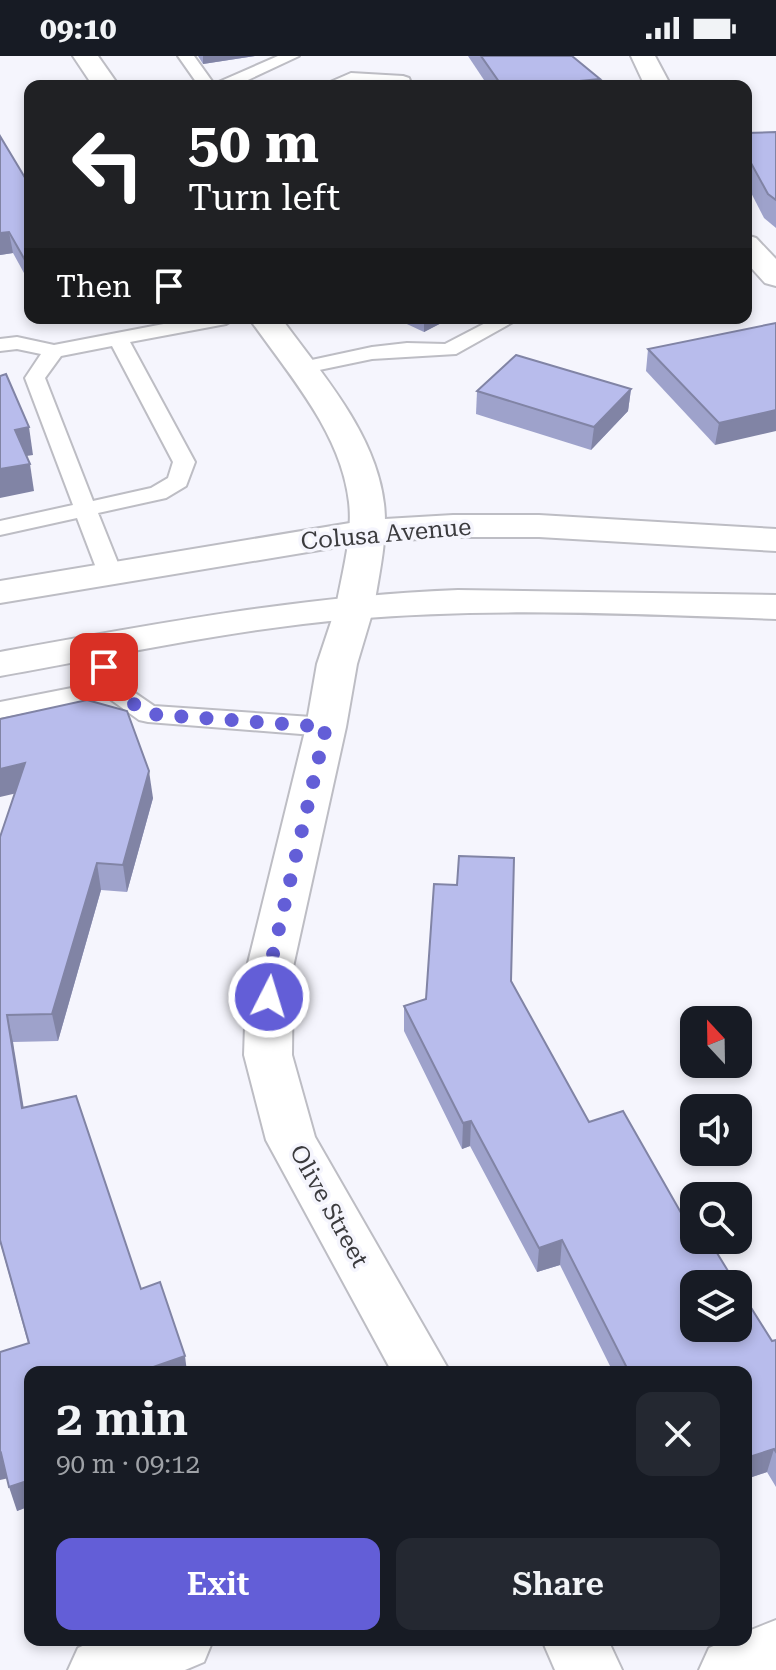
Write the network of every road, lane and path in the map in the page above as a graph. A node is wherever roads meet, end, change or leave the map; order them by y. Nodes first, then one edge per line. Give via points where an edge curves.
1 (85, 56) edge
2 (186, 56) edge
3 (291, 56) edge
4 (643, 56) edge
5 (102, 80) edge
6 (203, 80) edge
7 (235, 80) edge
8 (346, 80) edge
9 (386, 80) edge
10 (655, 80) edge
11 (752, 251) edge
12 (776, 277) edge
13 (195, 324) edge
14 (269, 324) edge
15 (499, 324) edge
16 (118, 339) junction
17 (0, 345) edge
18 (54, 351) junction
19 (300, 368) junction
20 (85, 510) junction
21 (0, 528) edge
22 (368, 531) junction
23 (776, 540) edge
24 (110, 573) junction
25 (0, 592) edge
26 (355, 607) junction
27 (776, 607) edge
28 (97, 646) junction
29 (0, 664) edge
30 (111, 688) junction
31 (0, 710) edge
32 (326, 727) junction
33 (419, 1366) edge
34 (166, 1646) edge
35 (576, 1646) edge
36 (776, 1651) edge
37 (100, 1670) edge
38 (590, 1670) edge
39 (731, 1670) edge

1 - 5 main road
2 - 6 lane
3 - 7 lane
4 - 10 main road
8 - 9 lane
11 - 12 main road
13 - 16 lane
14 - 19 main road, Olive Street
15 - 19 lane via 449,350 372,353
16 - 18 lane
16 - 20 lane via 184,462 178,481 158,493
17 - 18 lane
18 - 20 lane via 35,378
19 - 22 main road, Olive Street via 362,475
20 - 21 lane
20 - 24 lane
22 - 23 main road, Colusa Avenue via 539,526
22 - 24 main road, Colusa Avenue
22 - 26 main road, Olive Street
24 - 25 main road, Colusa Avenue
26 - 27 main road via 482,601
26 - 28 main road
26 - 32 main road, Olive Street via 337,664
28 - 29 main road
28 - 30 lane
30 - 31 lane
30 - 32 lane via 148,714
32 - 33 main road, Olive Street via 270,967 268,1055 291,1140
34 - 37 main road
35 - 38 main road
36 - 39 main road

